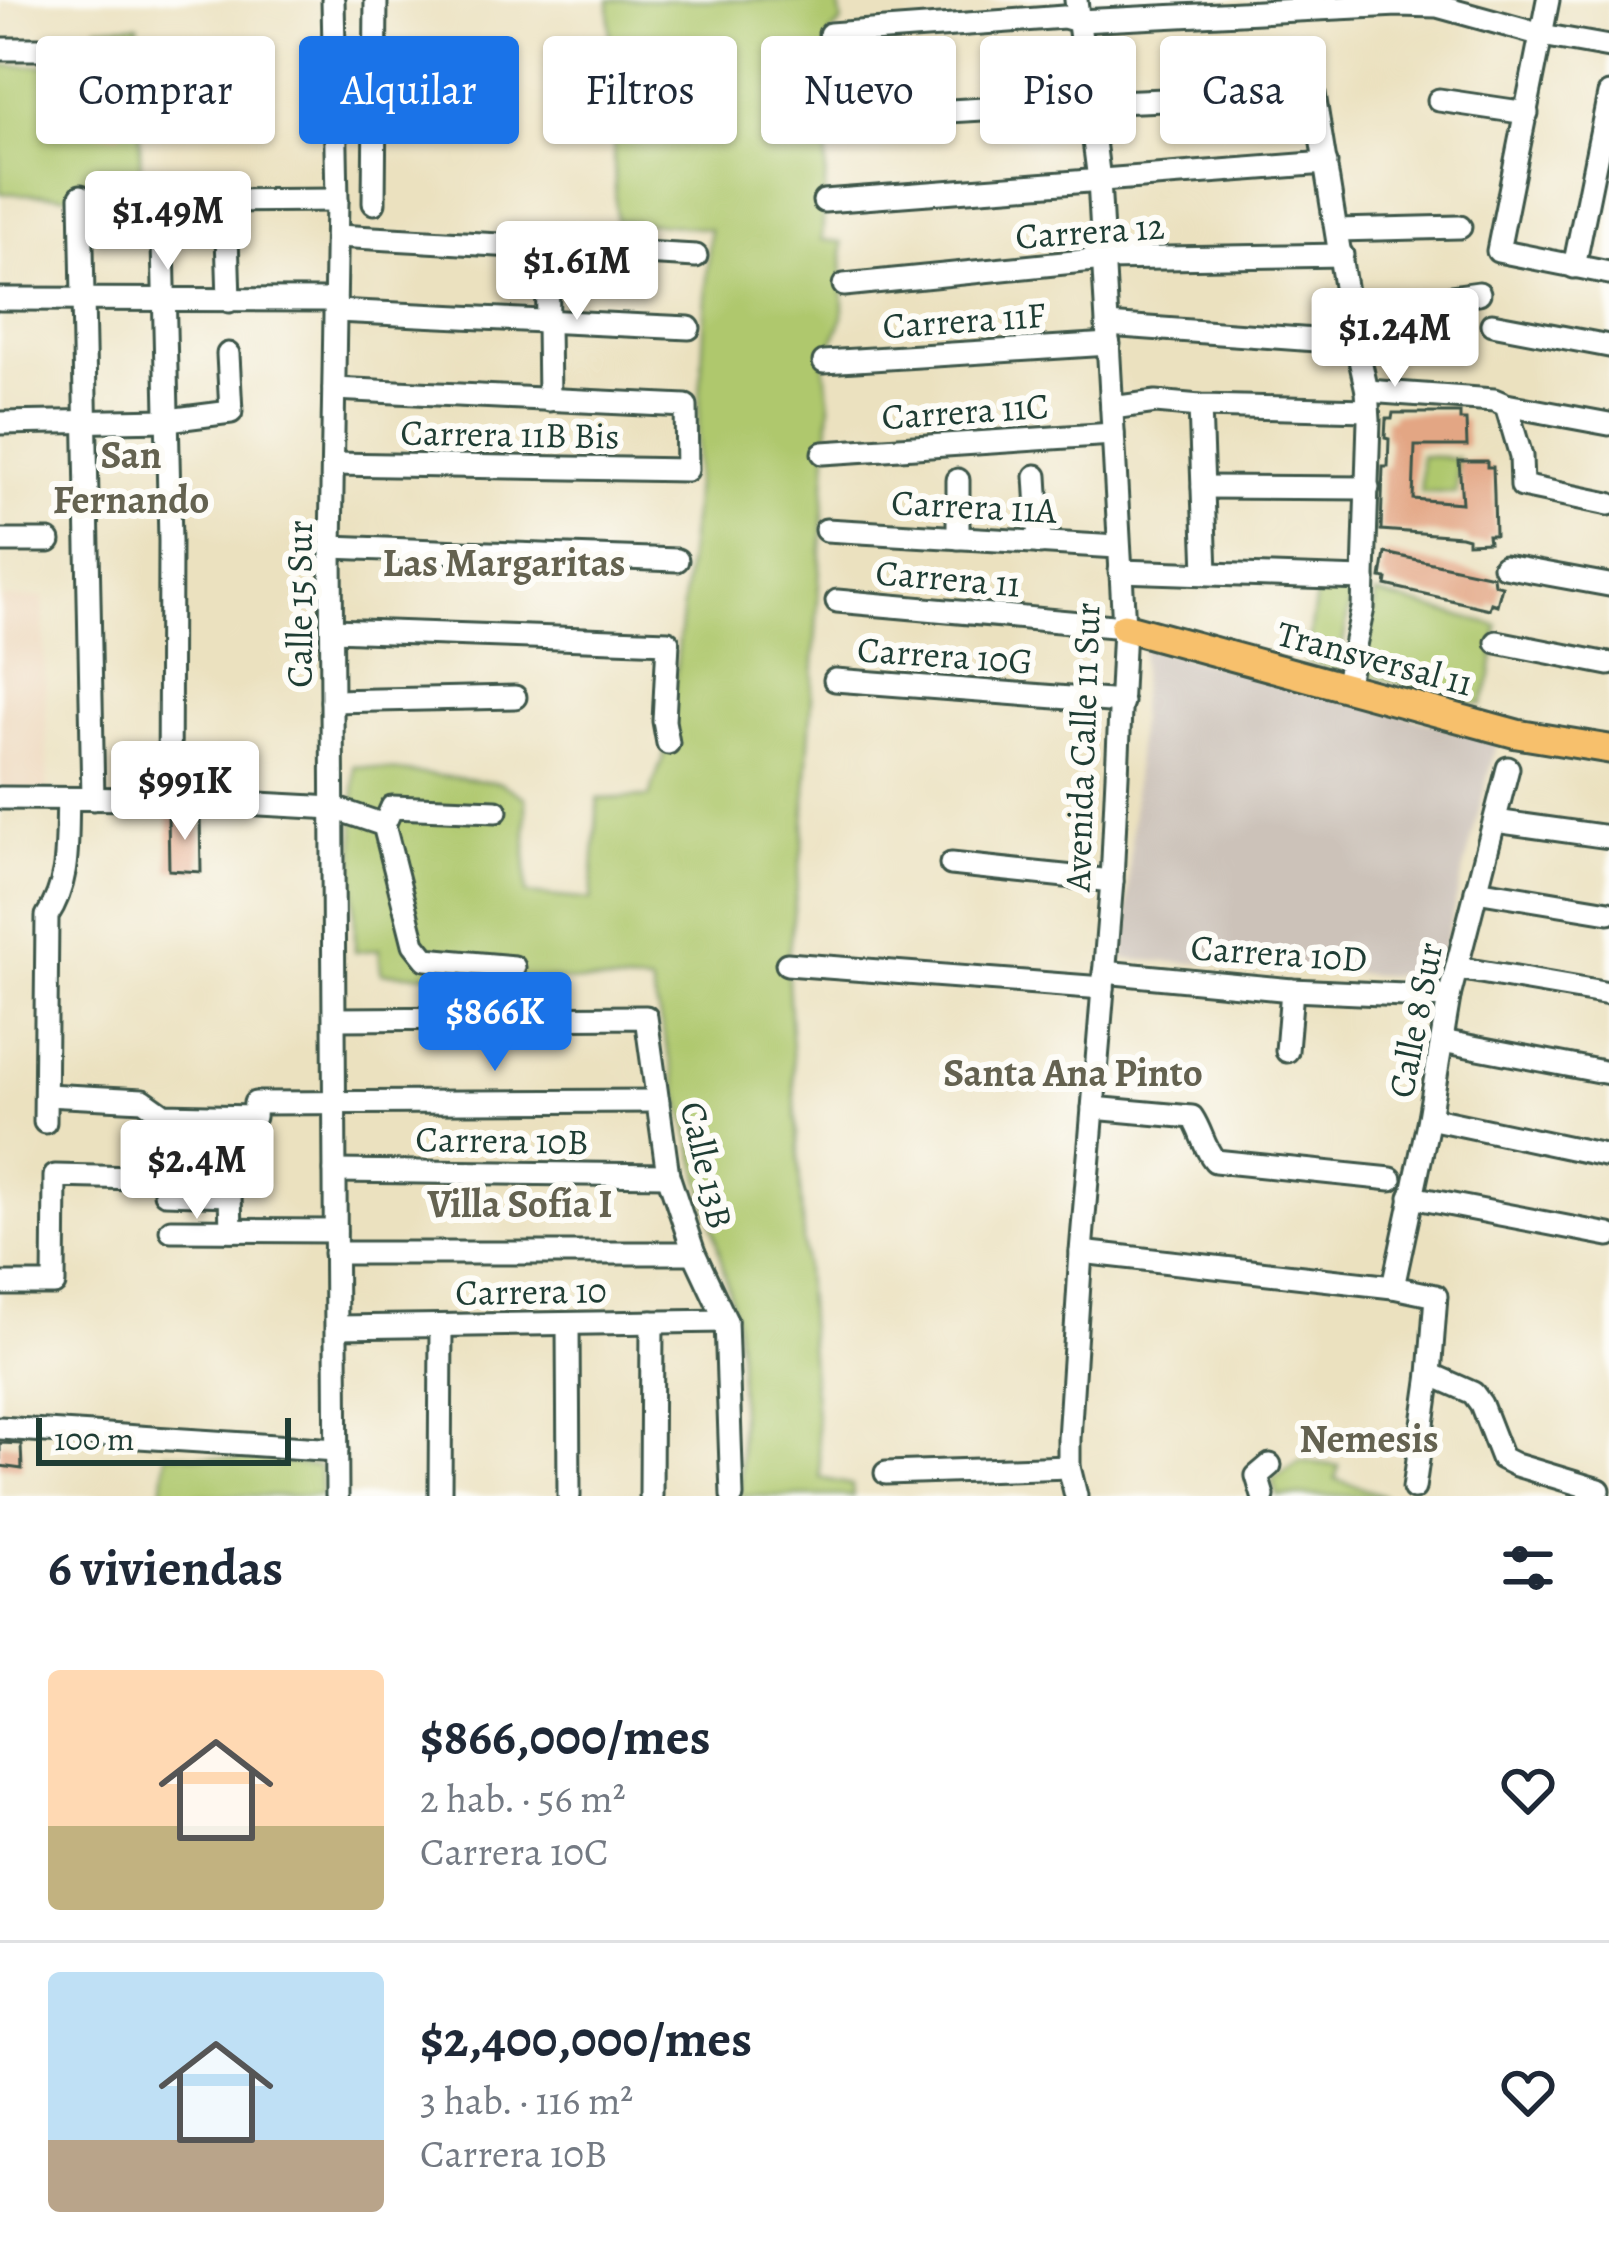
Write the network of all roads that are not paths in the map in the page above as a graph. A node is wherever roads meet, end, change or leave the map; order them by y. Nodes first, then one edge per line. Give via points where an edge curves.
1 (333, 0) edge
2 (376, 0) edge
3 (1548, 0) edge
4 (1398, 2) edge
5 (1465, 7) edge
6 (1077, 10) edge
7 (830, 34) dead end
8 (1542, 35) junction
9 (1609, 47) edge
10 (0, 49) edge
11 (36, 49) edge
12 (1609, 94) edge
13 (1438, 100) dead end
14 (1136, 101) edge
15 (1527, 113) junction
16 (1094, 144) edge
17 (1326, 164) junction
18 (1099, 181) junction
19 (81, 196) dead end
20 (162, 200) dead end
21 (337, 200) junction
22 (824, 201) dead end
23 (374, 202) dead end
24 (1460, 227) dead end
25 (1336, 230) junction
26 (337, 236) junction
27 (547, 248) junction
28 (1342, 255) junction
29 (696, 256) dead end
30 (1104, 260) junction
31 (1574, 266) junction
32 (1609, 272) edge
33 (844, 285) dead end
34 (1479, 293) dead end
35 (0, 299) edge
36 (85, 300) junction
37 (165, 301) junction
38 (229, 301) junction
39 (335, 306) junction
40 (1349, 311) junction
41 (548, 321) junction
42 (1492, 324) dead end
43 (689, 328) dead end
44 (1108, 334) junction
45 (1443, 339) dead end
46 (1357, 343) junction
47 (1609, 346) edge
48 (228, 354) dead end
49 (824, 362) dead end
50 (334, 389) junction
51 (549, 400) junction
52 (1368, 401) junction
53 (1506, 405) junction
54 (1200, 406) junction
55 (1112, 408) junction
56 (168, 420) junction
57 (0, 423) edge
58 (87, 423) junction
59 (1609, 424) edge
60 (1113, 434) junction
61 (823, 453) dead end
62 (333, 464) junction
63 (1036, 476) dead end
64 (958, 480) dead end
65 (1203, 487) junction
66 (1368, 488) junction
67 (1609, 504) edge
68 (826, 530) dead end
69 (958, 538) junction
70 (0, 541) edge
71 (49, 541) dead end
72 (1040, 543) junction
73 (332, 547) junction
74 (1118, 548) junction
75 (677, 560) dead end
76 (1504, 566) dead end
77 (1120, 571) junction
78 (1206, 573) junction
79 (1364, 578) junction
80 (1609, 585) edge
81 (837, 601) dead end
82 (1124, 627) junction
83 (333, 630) junction
84 (1497, 642) dead end
85 (1609, 664) edge
86 (836, 680) dead end
87 (1346, 687) junction
88 (515, 697) dead end
89 (332, 700) junction
90 (1121, 702) junction
91 (668, 743) dead end
92 (1609, 748) edge
93 (1508, 768) dead end
94 (0, 798) edge
95 (68, 799) junction
96 (93, 799) junction
97 (169, 799) junction
98 (334, 808) junction
99 (496, 811) dead end
100 (1495, 821) junction
101 (384, 824) junction
102 (1609, 837) edge
103 (951, 864) dead end
104 (1112, 881) junction
105 (1476, 890) junction
106 (1609, 912) edge
107 (787, 964) dead end
108 (514, 967) dead end
109 (1457, 968) junction
110 (1104, 980) junction
111 (1292, 990) junction
112 (1609, 994) edge
113 (1449, 998) junction
114 (335, 1019) junction
115 (1442, 1041) junction
116 (1287, 1051) dead end
117 (1609, 1073) edge
118 (46, 1095) junction
119 (658, 1101) junction
120 (334, 1105) junction
121 (1093, 1108) junction
122 (1429, 1118) junction
123 (45, 1122) dead end
124 (1609, 1156) edge
125 (334, 1171) junction
126 (668, 1175) junction
127 (138, 1178) dead end
128 (1391, 1179) dead end
129 (165, 1193) dead end
130 (1411, 1197) junction
131 (231, 1230) junction
132 (171, 1231) dead end
133 (1609, 1235) edge
134 (335, 1242) junction
135 (1081, 1252) junction
136 (694, 1253) junction
137 (0, 1284) edge
138 (1393, 1286) junction
139 (726, 1321) junction
140 (652, 1322) junction
141 (568, 1324) junction
142 (441, 1326) junction
143 (338, 1327) junction
144 (1430, 1374) junction
145 (0, 1428) edge
146 (337, 1450) junction
147 (1270, 1465) dead end
148 (1069, 1467) junction
149 (886, 1473) dead end
150 (1414, 1488) dead end
151 (1598, 1490) dead end
152 (337, 1496) edge
153 (440, 1496) edge
154 (568, 1496) edge
155 (651, 1496) edge
156 (732, 1496) edge
157 (1076, 1496) edge
158 (1263, 1496) edge

1 - 21 street, Calle 15 Sur
2 - 23 street
3 - 8 street
4 - 5 street
4 - 6 street
5 - 8 street
6 - 7 street
8 - 9 street
8 - 15 street
10 - 11 street
12 - 31 street
13 - 15 street
14 - 17 street via 1314,94
15 - 31 street via 1498,251
16 - 18 street, Avenida Calle 11 Sur
17 - 18 street
17 - 25 street
18 - 22 street
18 - 30 street, Avenida Calle 11 Sur
19 - 36 street
20 - 37 street
21 - 26 street, Calle 15 Sur
21 - 38 street via 226,201
24 - 25 street
25 - 28 street
26 - 27 street
26 - 39 street, Calle 15 Sur
27 - 29 street
27 - 41 street
28 - 30 street, Carrera 12
28 - 40 street
30 - 33 street, Carrera 12
30 - 44 street, Avenida Calle 11 Sur
31 - 32 street
34 - 40 street
35 - 36 street
36 - 37 street
36 - 58 street
37 - 38 street
37 - 56 street
38 - 39 street
39 - 41 street
39 - 50 street, Calle 15 Sur
40 - 46 street
41 - 43 street
41 - 51 street
42 - 47 street
44 - 46 street, Carrera 11F
44 - 49 street, Carrera 11F
44 - 55 street, Avenida Calle 11 Sur
45 - 46 street, Carrera 11F
46 - 52 street
48 - 56 street via 231,412
50 - 51 street
50 - 62 street, Calle 15 Sur
51 - 62 street, Carrera 11B Bis via 686,406 687,470
52 - 53 street
52 - 54 street
52 - 66 street
53 - 59 street
53 - 67 street via 1522,486
54 - 55 street
54 - 65 street
55 - 60 street, Avenida Calle 11 Sur
56 - 58 street
56 - 97 street
57 - 58 street
58 - 96 street
60 - 61 street, Carrera 11C
60 - 74 street, Avenida Calle 11 Sur
62 - 73 street, Calle 15 Sur
63 - 72 street
64 - 69 street
65 - 66 street
65 - 78 street
66 - 79 street via 1372,544
68 - 69 street, Carrera 11A
69 - 72 street, Carrera 11A
70 - 71 street
72 - 74 street, Carrera 11A
73 - 75 street
73 - 83 street, Calle 15 Sur
74 - 77 street, Avenida Calle 11 Sur
76 - 80 street
77 - 78 street
77 - 82 street, Avenida Calle 11 Sur
78 - 79 street
79 - 87 street
81 - 82 street, Carrera 11
82 - 87 main road, Transversal 11
82 - 90 street, Avenida Calle 11 Sur
83 - 89 street, Calle 15 Sur
83 - 91 street via 668,642
84 - 85 street
86 - 90 street, Carrera 10G
87 - 92 main road, Transversal 11 via 1517,734
88 - 89 street
89 - 98 street, Calle 15 Sur
90 - 104 street, Avenida Calle 11 Sur
93 - 100 street, Calle 8 Sur
94 - 95 street
95 - 96 street
95 - 118 street via 61,896 47,916
96 - 97 street
97 - 98 street
98 - 101 street
98 - 114 street, Calle 15 Sur
99 - 101 street via 392,807
100 - 102 street
100 - 105 street, Calle 8 Sur
101 - 108 street via 414,944 425,959
103 - 104 street
104 - 110 street, Avenida Calle 11 Sur
105 - 106 street
105 - 109 street, Calle 8 Sur
107 - 110 street, Carrera 10D
109 - 112 street
109 - 113 street, Calle 8 Sur
110 - 111 street, Carrera 10D
110 - 121 street, Avenida Calle 11 Sur
111 - 113 street, Carrera 10D
111 - 116 street
113 - 115 street, Calle 8 Sur
114 - 119 street, Calle 13B via 646,1017
114 - 120 street, Calle 15 Sur
115 - 117 street
115 - 122 street, Calle 8 Sur
118 - 120 street via 143,1100 164,1115 254,1117 255,1103
118 - 123 street
119 - 120 street
119 - 126 street, Calle 13B
120 - 125 street, Calle 15 Sur
121 - 128 street via 1192,1117 1215,1161
121 - 135 street, Avenida Calle 11 Sur
122 - 124 street
122 - 130 street, Calle 8 Sur
125 - 126 street, Carrera 10B
125 - 134 street, Calle 15 Sur
126 - 136 street, Calle 13B
127 - 137 street via 55,1176 54,1284
129 - 131 street via 230,1195
130 - 133 street via 1578,1238
130 - 138 street, Calle 8 Sur
131 - 132 street
131 - 134 street
134 - 136 street
134 - 143 street, Calle 15 Sur
135 - 138 street
135 - 148 street, Avenida Calle 11 Sur
136 - 139 street, Calle 13B
138 - 144 street via 1436,1296
139 - 140 street, Carrera 10
139 - 156 street
140 - 141 street, Carrera 10
140 - 155 street
141 - 142 street, Carrera 10
141 - 154 street
142 - 143 street, Carrera 10
142 - 153 street
143 - 146 street, Calle 15 Sur
144 - 150 street
144 - 151 street via 1473,1393 1502,1458
145 - 146 street
146 - 152 street, Calle 15 Sur
147 - 158 street via 1257,1476
148 - 149 street
148 - 157 street, Avenida Calle 11 Sur

